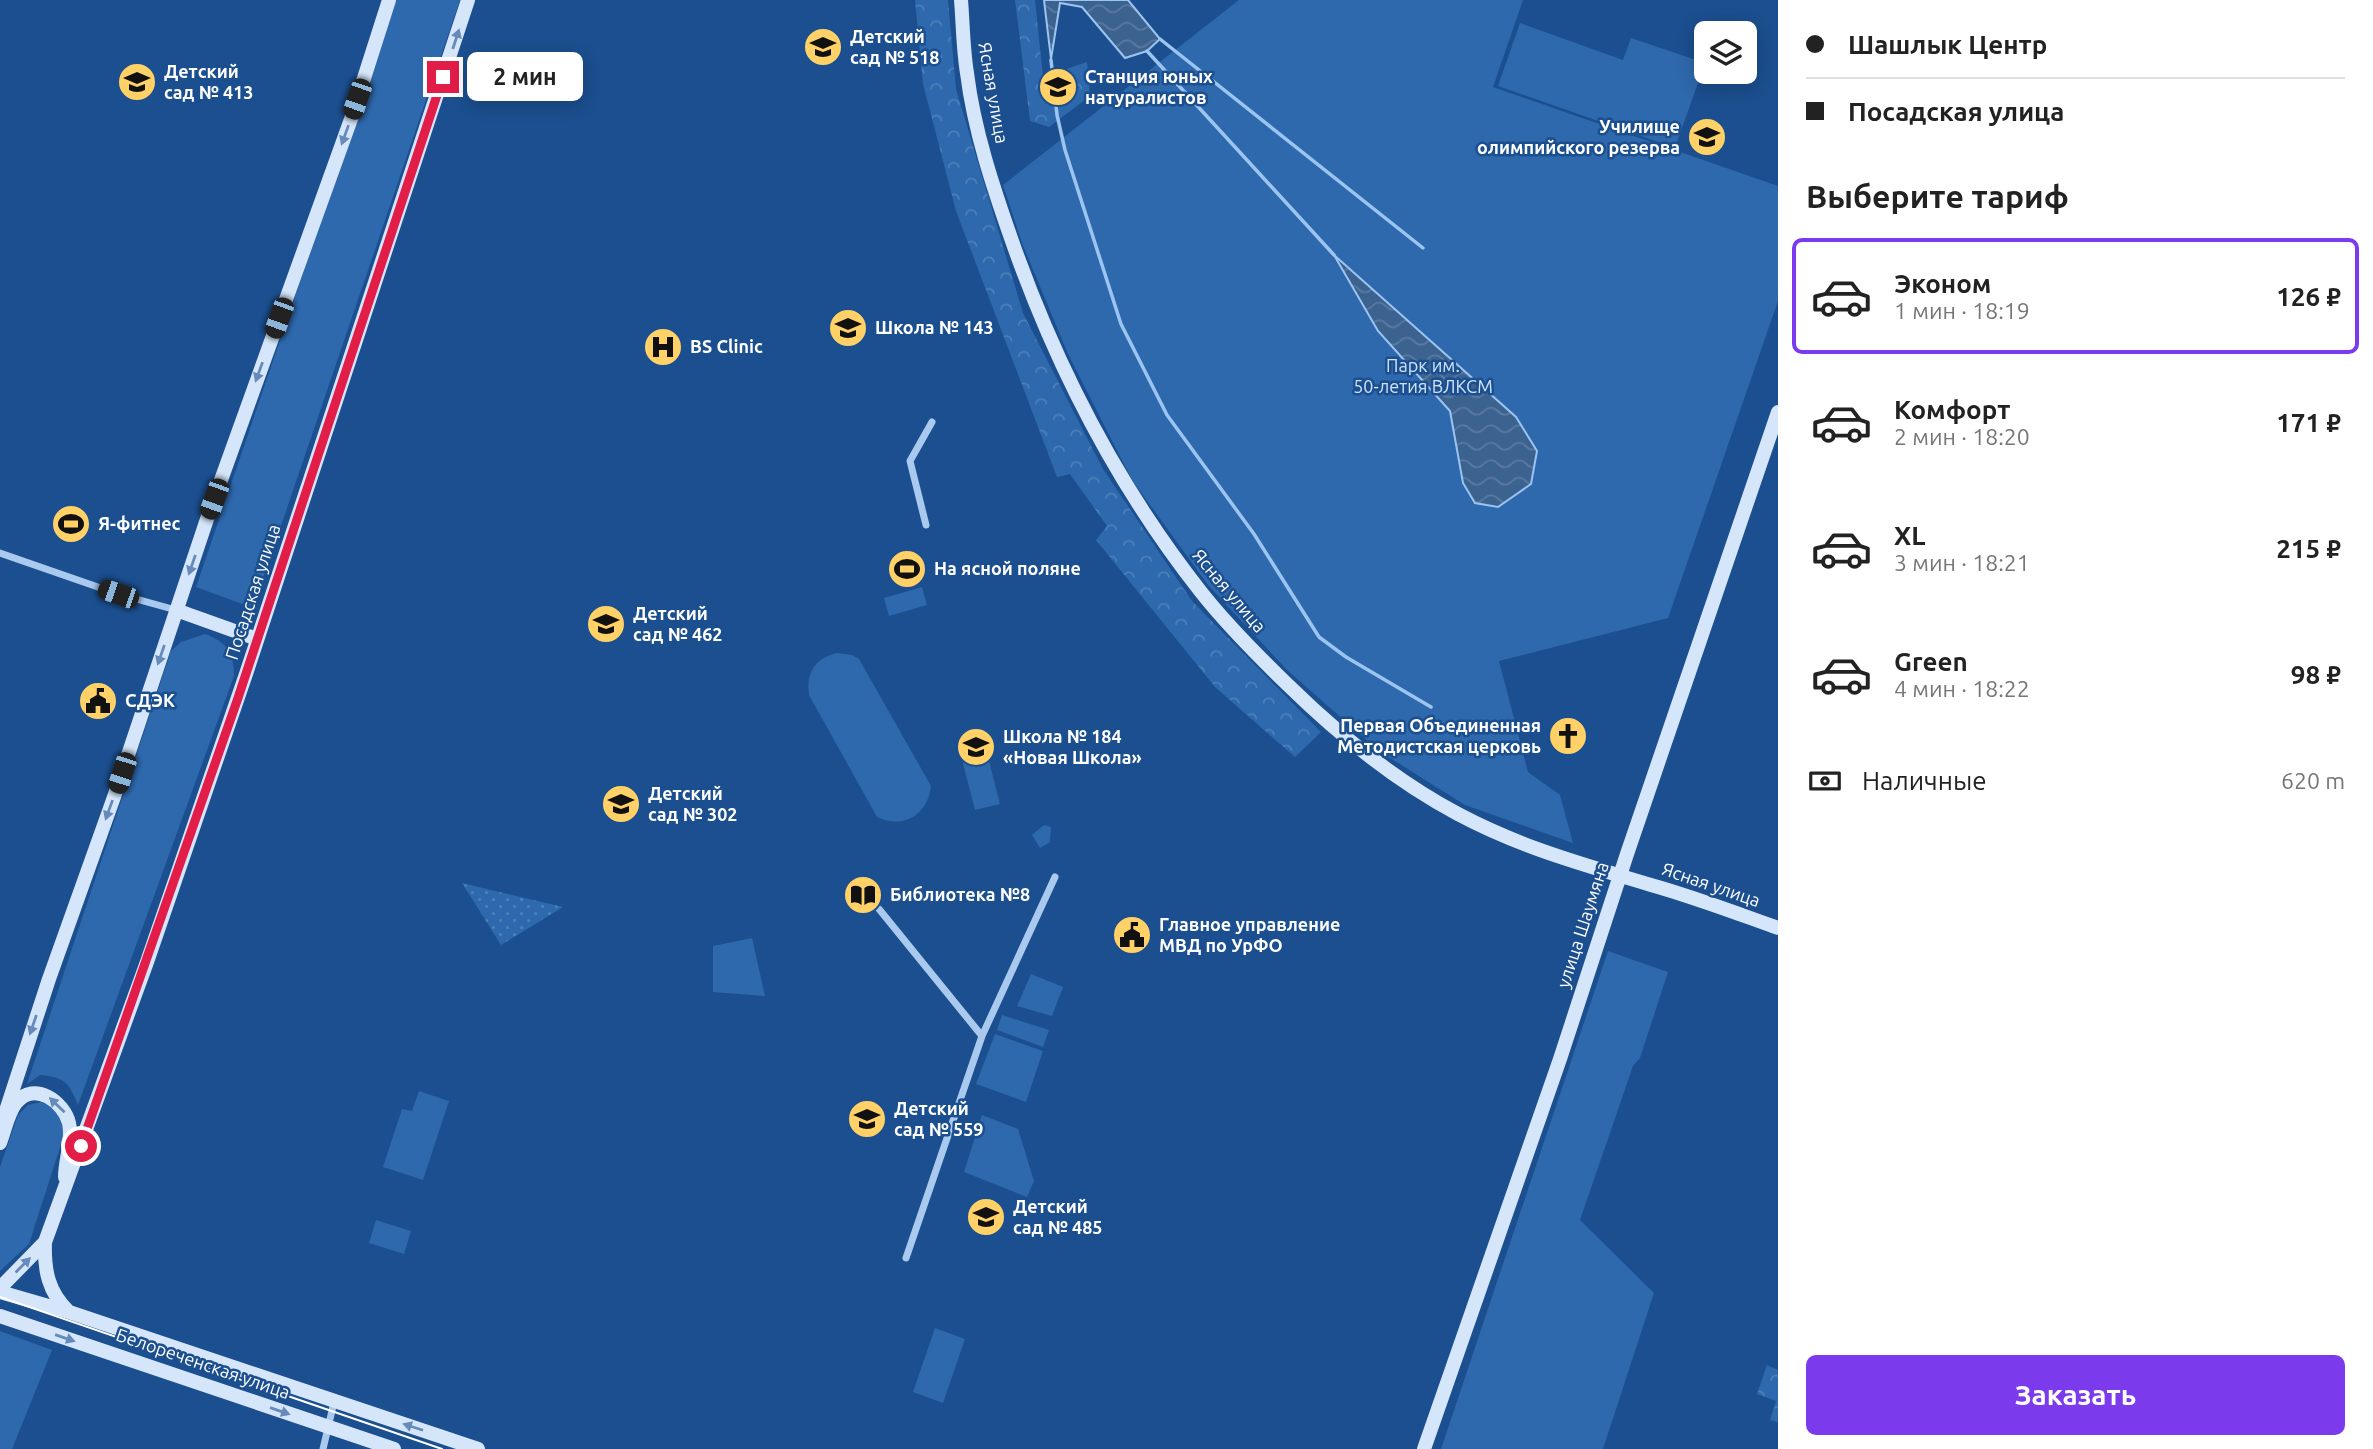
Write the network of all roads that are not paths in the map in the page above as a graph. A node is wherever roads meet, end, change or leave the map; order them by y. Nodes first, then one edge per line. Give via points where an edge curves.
1 (389, 0) edge
2 (468, 0) edge
3 (961, 0) edge
4 (1778, 412) edge
5 (932, 422) dead end
6 (926, 525) dead end
7 (0, 553) edge
8 (176, 610) junction
9 (257, 639) junction
10 (1620, 876) junction
11 (1055, 877) dead end
12 (879, 909) dead end
13 (1778, 928) edge
14 (982, 1036) junction
15 (0, 1129) edge
16 (0, 1143) edge
17 (65, 1192) junction
18 (46, 1242) junction
19 (906, 1258) dead end
20 (0, 1290) edge
21 (69, 1312) junction
22 (0, 1316) edge
23 (334, 1402) junction
24 (328, 1427) junction
25 (323, 1449) edge
26 (394, 1449) edge
27 (478, 1449) edge
28 (1424, 1449) edge

1 -> 8 street
9 -> 2 street, Посадская улица
3 - 10 street, Ясная улица via 967,74 985,156 1032,297 1118,471 1202,594 1331,727 1378,763 1454,812 1508,839
4 - 10 street, улица Шаумяна
5 - 6 street via 910,461
7 - 8 street
8 - 9 street
8 -> 15 street
9 - 17 street, Посадская улица
10 - 13 street, Ясная улица
10 - 28 street, улица Шаумяна
11 - 14 street
12 - 14 street
14 - 19 street
17 -> 16 street, Посадская улица via 71,1133 58,1102 43,1094 19,1099
17 - 18 street, Посадская улица
20 -> 18 street, Посадская улица
18 - 21 street, Посадская улица via 50,1285
20 - 21 street, Посадская улица
21 - 23 street, Белореченская улица
22 -> 24 street, Белореченская улица
23 - 24 street
27 -> 23 street, Белореченская улица
24 - 25 street
24 - 26 street, Белореченская улица

